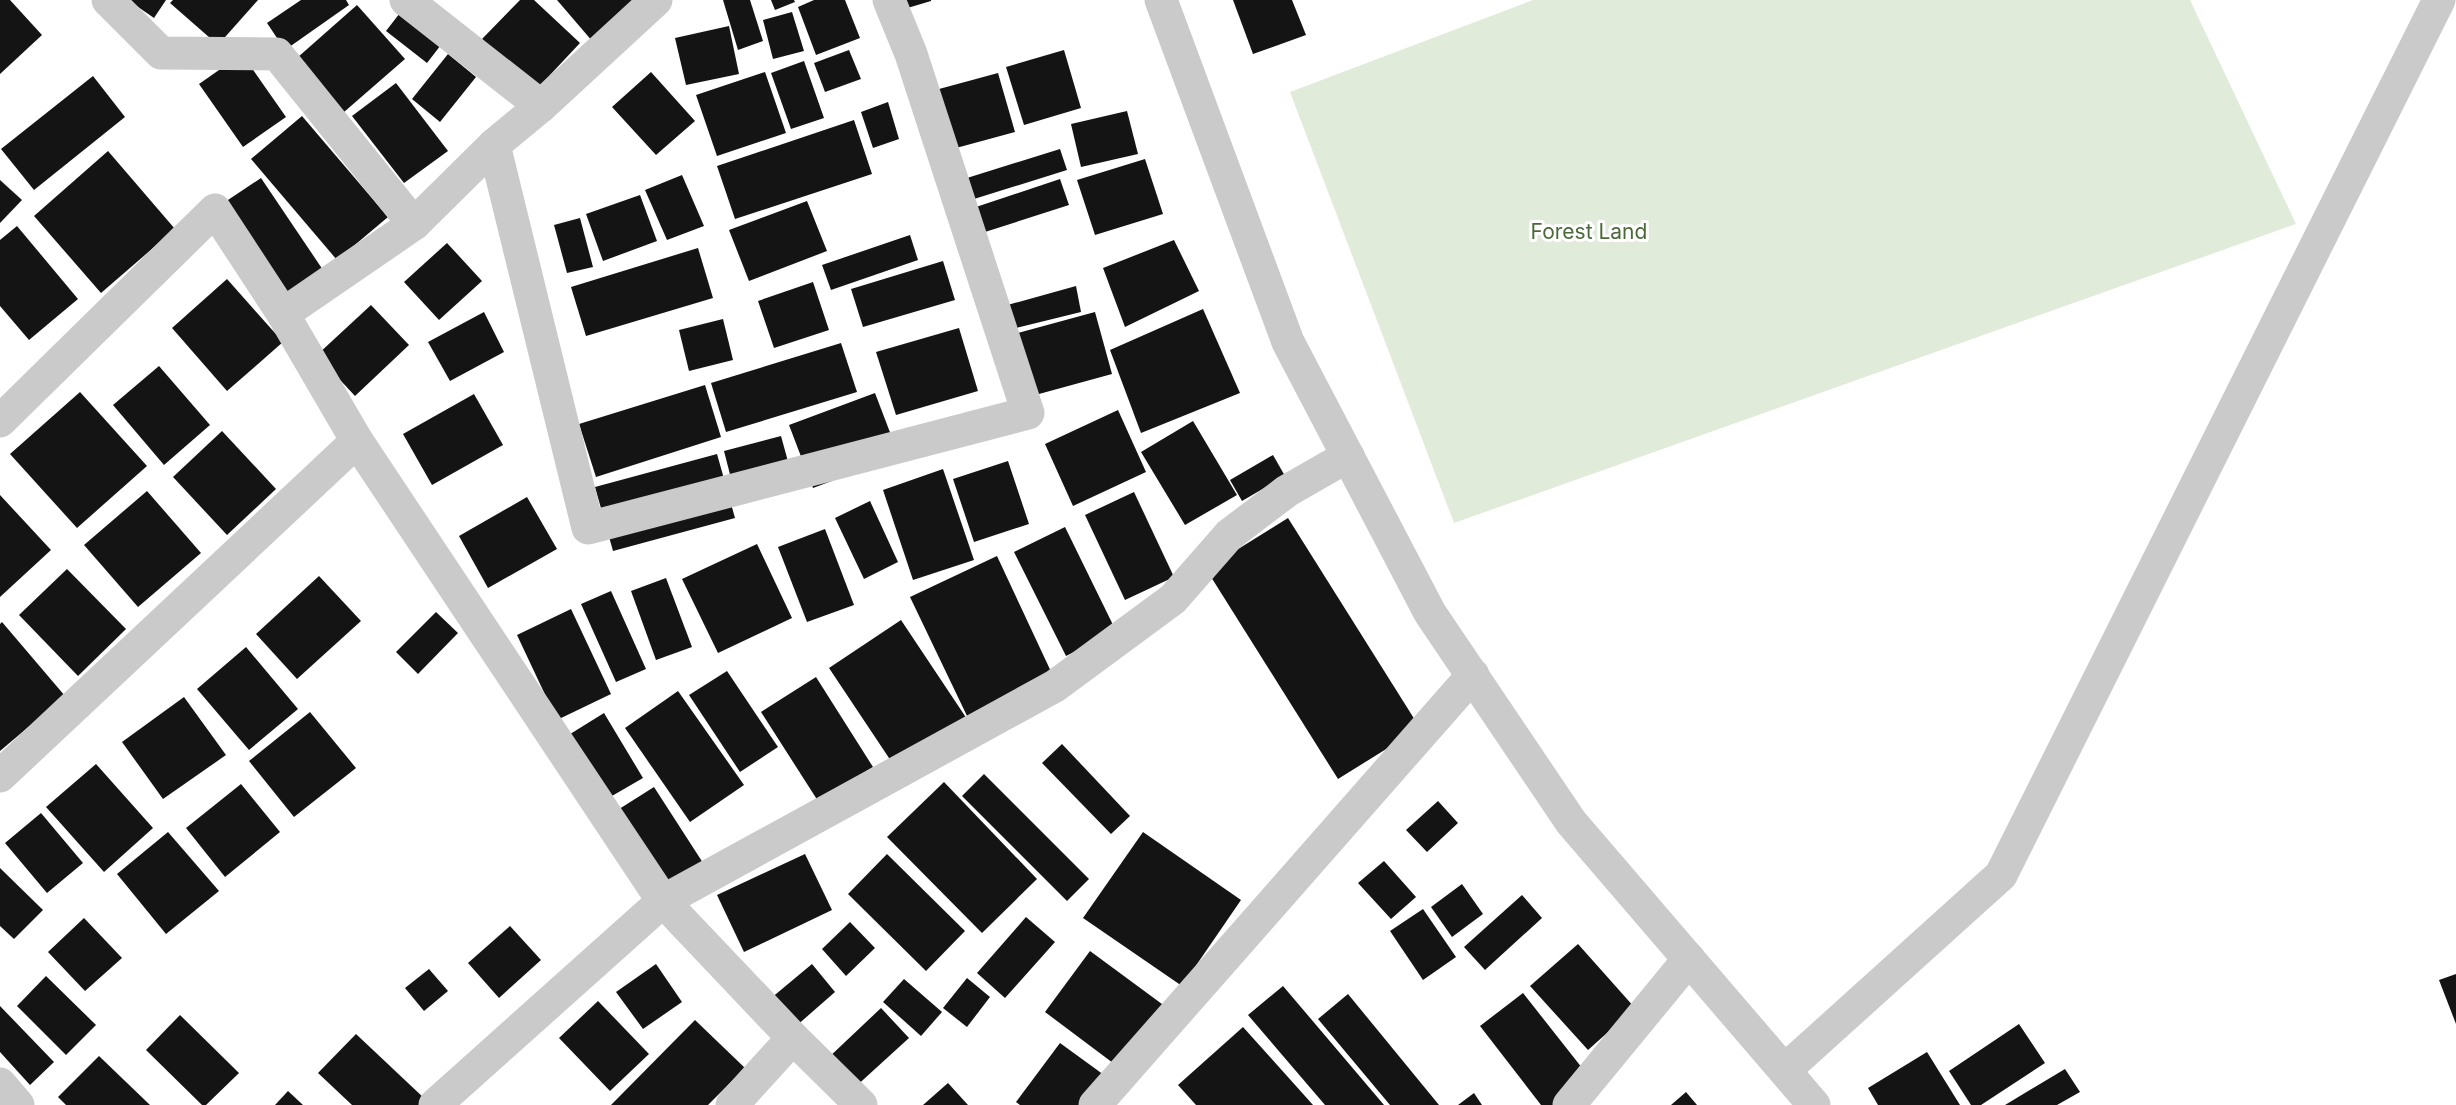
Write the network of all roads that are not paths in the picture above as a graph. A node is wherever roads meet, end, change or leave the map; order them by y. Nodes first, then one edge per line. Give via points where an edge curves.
1 (108, 0) edge
2 (406, 0) edge
3 (656, 0) edge
4 (889, 0) edge
5 (1161, 0) edge
6 (2439, 0) edge
7 (541, 106) junction
8 (494, 145) junction
9 (414, 224) junction
10 (283, 314) junction
11 (0, 421) edge
12 (357, 441) junction
13 (1348, 456) junction
14 (1473, 675) junction
15 (0, 776) edge
16 (663, 901) junction
17 (1689, 959) junction
18 (793, 1038) junction
19 (1785, 1071) junction
20 (0, 1084) edge
21 (18, 1105) edge
22 (435, 1105) edge
23 (732, 1105) edge
24 (861, 1105) edge
25 (1095, 1105) edge
26 (1569, 1105) edge
27 (1814, 1105) edge

1 - 9 street via 161,54 277,54
2 - 7 street
3 - 7 street
4 - 8 street via 911,54 1028,412 588,528
5 - 13 street via 1288,342
6 - 19 street via 2001,875
7 - 8 street
8 - 9 street
9 - 10 street
10 - 11 street via 215,210
10 - 12 street
12 - 15 street
12 - 16 street
13 - 14 street via 1430,613
13 - 16 street via 1287,491 1229,535 1173,599 1055,686
14 - 17 street via 1571,822
14 - 25 street
16 - 18 street
16 - 22 street
17 - 19 street
17 - 26 street
18 - 23 street
18 - 24 street
19 - 27 street
20 - 21 street

